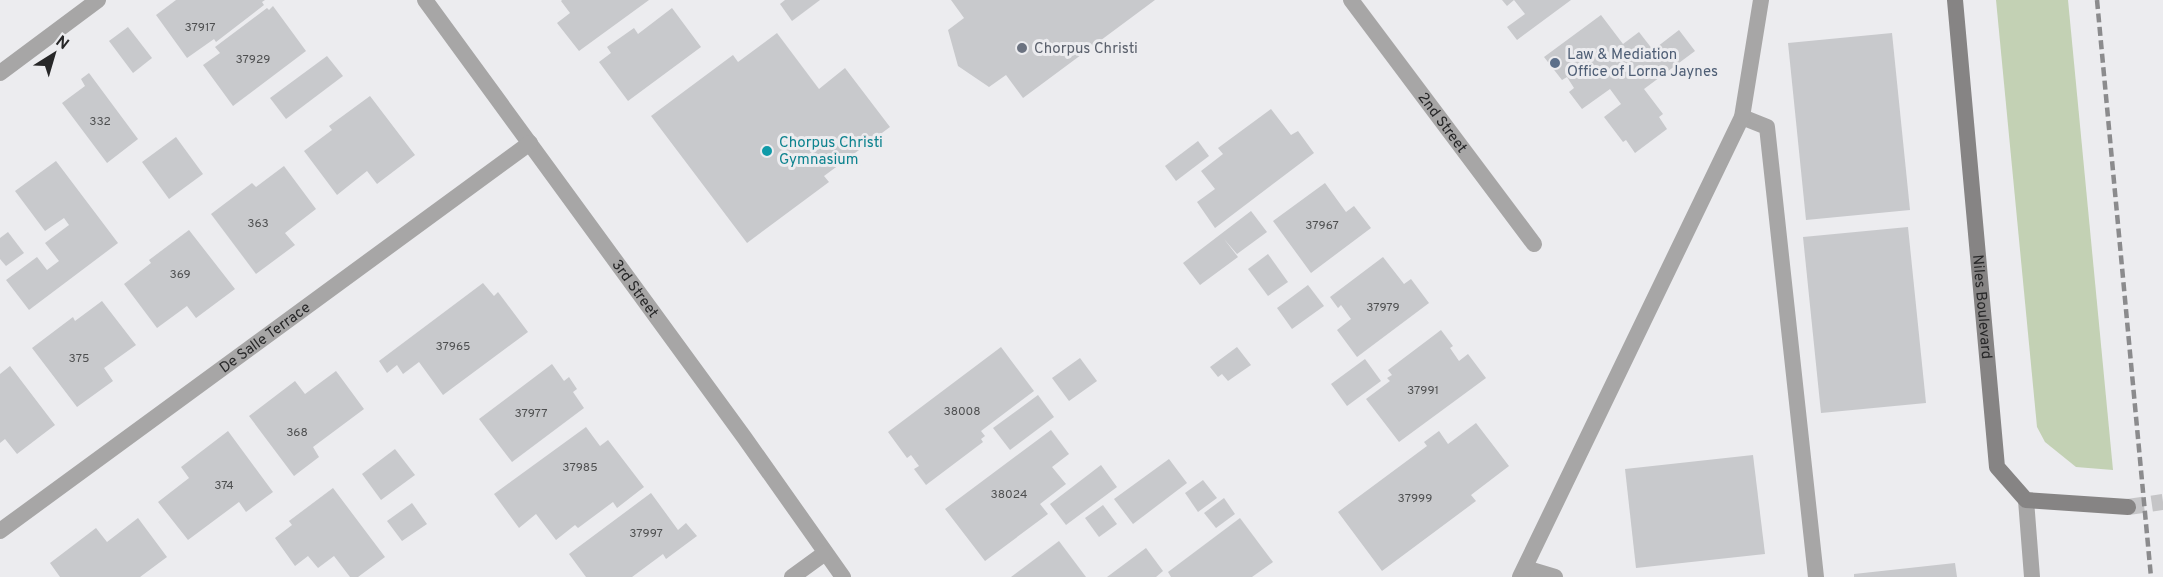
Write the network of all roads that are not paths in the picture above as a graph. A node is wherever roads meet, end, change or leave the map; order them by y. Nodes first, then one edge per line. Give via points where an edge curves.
1 (98, 0) edge
2 (425, 0) edge
3 (1351, 0) edge
4 (1761, 0) edge
5 (1955, 0) edge
6 (0, 73) edge
7 (1742, 117) junction
8 (530, 143) junction
9 (1533, 244) dead end
10 (2026, 500) junction
11 (2128, 507) tunnel mouth
12 (0, 531) edge
13 (825, 552) junction
14 (1522, 573) edge
15 (792, 577) edge
16 (843, 577) edge
17 (1555, 577) edge
18 (1816, 577) edge
19 (2032, 577) edge

1 - 6 street
2 - 8 street, 3rd Street
3 - 9 street, 2nd Street
4 - 7 street
5 - 10 main road, Niles Boulevard via 1997,467
7 - 14 street
7 - 18 street via 1767,127
8 - 12 street, De Salle Terrace
8 - 13 street, 3rd Street
10 - 11 main road
10 - 19 street
13 - 15 street
13 - 16 street, 3rd Street
14 - 17 street

